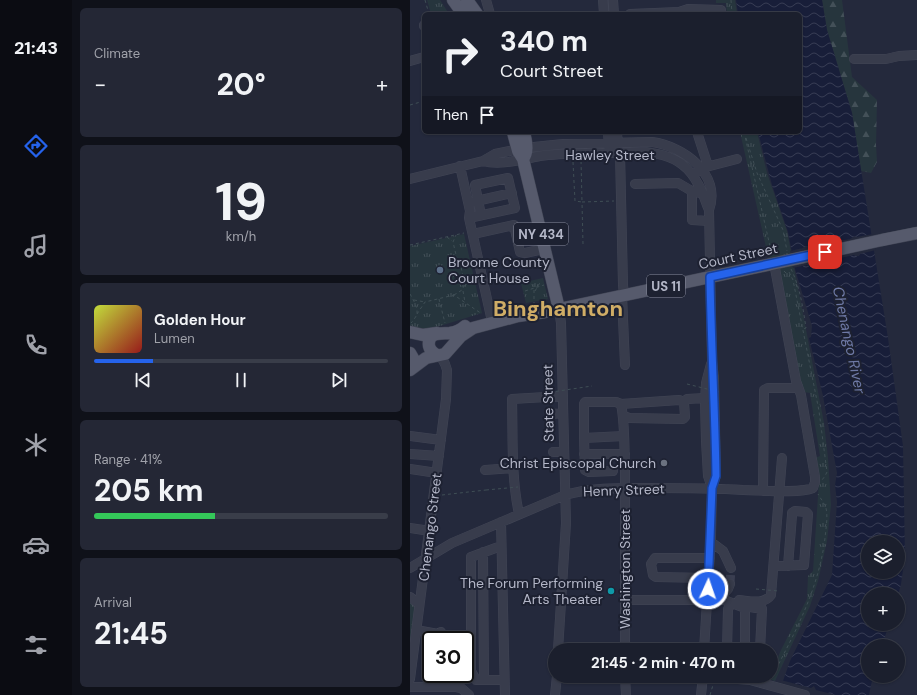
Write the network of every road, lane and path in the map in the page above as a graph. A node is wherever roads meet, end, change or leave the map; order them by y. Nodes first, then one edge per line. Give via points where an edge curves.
1 (425, 0) edge
2 (453, 0) edge
3 (467, 0) edge
4 (486, 0) edge
5 (604, 0) edge
6 (614, 0) edge
7 (731, 0) edge
8 (721, 10) dead end
9 (428, 12) edge
10 (462, 12) edge
11 (476, 12) edge
12 (489, 12) edge
13 (604, 12) edge
14 (614, 12) edge
15 (681, 12) edge
16 (732, 12) edge
17 (917, 55) edge
18 (422, 58) edge
19 (854, 59) dead end
20 (410, 61) edge
21 (422, 102) edge
22 (410, 105) edge
23 (513, 134) edge
24 (524, 134) edge
25 (609, 134) edge
26 (616, 134) edge
27 (697, 134) edge
28 (745, 134) edge
29 (745, 134) edge
30 (613, 142) junction
31 (522, 152) junction
32 (615, 153) junction
33 (576, 154) junction
34 (737, 159) dead end
35 (457, 166) junction
36 (705, 168) junction
37 (693, 175) junction
38 (410, 179) edge
39 (635, 184) dead end
40 (692, 191) junction
41 (512, 193) junction
42 (703, 194) junction
43 (478, 200) junction
44 (621, 201) junction
45 (582, 202) junction
46 (468, 203) junction
47 (708, 210) junction
48 (482, 215) junction
49 (469, 218) junction
50 (709, 221) junction
51 (472, 233) junction
52 (917, 233) edge
53 (456, 235) junction
54 (447, 237) junction
55 (453, 242) junction
56 (583, 244) dead end
57 (410, 245) edge
58 (544, 249) junction
59 (783, 261) junction
60 (710, 277) junction
61 (546, 282) junction
62 (534, 284) dead end
63 (537, 287) junction
64 (534, 288) junction
65 (462, 290) junction
66 (525, 291) dead end
67 (534, 292) junction
68 (410, 294) edge
69 (454, 295) junction
70 (623, 295) junction
71 (531, 296) dead end
72 (439, 298) junction
73 (414, 300) junction
74 (425, 302) junction
75 (465, 302) junction
76 (558, 309) junction
77 (417, 314) junction
78 (534, 314) junction
79 (487, 316) junction
80 (518, 316) junction
81 (410, 325) edge
82 (802, 329) junction
83 (442, 330) junction
84 (410, 332) edge
85 (410, 338) edge
86 (439, 350) junction
87 (712, 361) junction
88 (411, 362) edge
89 (625, 365) dead end
90 (687, 384) dead end
91 (592, 386) dead end
92 (799, 390) junction
93 (563, 396) junction
94 (717, 396) junction
95 (545, 398) junction
96 (705, 399) junction
97 (684, 402) junction
98 (621, 404) junction
99 (563, 413) junction
100 (552, 414) dead end
101 (624, 416) junction
102 (706, 428) junction
103 (715, 428) junction
104 (410, 436) edge
105 (624, 436) junction
106 (584, 438) junction
107 (441, 440) junction
108 (554, 452) dead end
109 (564, 452) junction
110 (410, 454) edge
111 (584, 454) junction
112 (624, 454) junction
113 (439, 456) junction
114 (782, 458) dead end
115 (514, 468) junction
116 (410, 470) edge
117 (485, 470) dead end
118 (613, 471) dead end
119 (437, 473) junction
120 (821, 482) dead end
121 (518, 487) dead end
122 (625, 488) junction
123 (712, 488) junction
124 (813, 488) junction
125 (763, 491) junction
126 (780, 491) junction
127 (565, 495) junction
128 (434, 496) junction
129 (519, 514) junction
130 (501, 522) junction
131 (410, 528) edge
132 (430, 531) junction
133 (711, 542) junction
134 (502, 546) junction
135 (482, 552) junction
136 (710, 558) junction
137 (426, 559) junction
138 (774, 566) junction
139 (788, 566) junction
140 (410, 568) edge
141 (731, 568) tunnel mouth
142 (410, 574) edge
143 (709, 578) junction
144 (730, 584) tunnel mouth
145 (756, 589) dead end
146 (779, 590) dead end
147 (413, 600) edge
148 (625, 600) junction
149 (708, 600) junction
150 (718, 600) junction
151 (735, 602) junction
152 (745, 608) junction
153 (416, 630) junction
154 (422, 631) edge
155 (558, 643) edge
156 (625, 643) edge
157 (705, 643) edge
158 (727, 643) edge
159 (744, 643) edge
160 (760, 643) edge
161 (411, 645) edge
162 (778, 665) edge
163 (410, 678) edge
164 (484, 680) junction
165 (504, 680) junction
166 (556, 683) edge
167 (625, 683) edge
168 (703, 683) edge
169 (765, 683) edge
170 (410, 687) edge
171 (712, 688) dead end
172 (468, 695) edge
173 (505, 695) edge
174 (555, 695) edge
175 (626, 695) edge
176 (702, 695) edge
177 (710, 695) edge
178 (805, 695) edge

1 - 9 path
2 - 10 main road
3 - 11 main road
4 - 12 street
5 - 13 street
6 - 14 street
7 - 16 path
8 - 15 street via 688,9
17 - 19 street via 886,59
18 - 20 street
21 - 22 path
23 - 31 main road, State Street / NY 434
24 - 31 main road, State Street / NY 434
25 - 30 street
26 - 30 street
27 - 36 street
28 - 59 path
29 - 59 path via 757,173 783,230
30 - 31 street, Hawley Street via 558,144
30 - 32 street
30 - 36 street, Hawley Street via 648,142 669,146
31 - 33 street, Hawley Street
31 - 35 street, Hawley Street via 499,163 483,161
31 - 58 main road, State Street / NY 434
32 - 33 street, Hawley Street
32 - 37 street, Hawley Street via 645,152 665,156 679,162
32 - 44 street
33 - 45 path
33 - 45 path via 575,201
34 - 36 street
35 - 38 street, Hawley Street
35 - 46 street
35 - 49 street via 464,210
36 - 37 street
36 - 47 street, Hawley Street via 711,202
37 - 42 street, Hawley Street
39 - 40 street via 678,183
40 - 42 street
40 - 50 street via 692,220
41 - 43 street
41 - 43 street via 508,178 475,185
41 - 48 street via 515,208
42 - 47 street, Hawley Street
43 - 46 street
43 - 48 street
44 - 45 path
44 - 70 street
45 - 56 path
46 - 49 street
47 - 50 street, Hawley Street
48 - 49 street
49 - 51 street
50 - 60 street, Hawley Street
51 - 53 path
51 - 58 street via 514,225 521,252
51 - 79 street
52 - 59 main road, Court Street / US 11, bridge
53 - 54 path
53 - 55 path
54 - 55 path
54 - 57 path
55 - 65 path via 465,284
58 - 61 main road, State Street / NY 434
59 - 60 main road, Court Street / US 11
59 - 82 path via 792,280
59 - 82 path via 797,280 805,318 806,328
59 - 92 street
60 - 70 main road, Court Street / US 11
60 - 87 street, Hawley Street
61 - 63 path
61 - 63 path
61 - 76 main road, State Street / NY 434
62 - 64 path
63 - 64 path
63 - 67 path
64 - 66 path
64 - 67 path
65 - 69 path
65 - 75 path
67 - 71 path
67 - 78 path
68 - 73 path
69 - 72 path
69 - 75 path
70 - 76 main road, Court Street / US 11
70 - 89 street
72 - 74 path
72 - 83 path
73 - 74 path
73 - 77 path
74 - 77 path
75 - 79 path
76 - 78 main road, Court Street / US 11
76 - 93 street, State Street via 561,323
77 - 81 path
78 - 80 main road, Court Street / US 11
79 - 80 main road, Court Street / US 11
79 - 83 main road, Court Street / US 11 via 456,332
80 - 86 main road, Court Street / US 11 via 470,330
82 - 120 path via 825,455 827,472
83 - 84 main road, Court Street via 423,335
83 - 86 main road, US 11 via 431,337
83 - 86 main road via 451,342
85 - 86 main road
86 - 88 main road, Court Street / US 11
86 - 107 street, Chenango Street via 446,367 446,399
87 - 94 street
87 - 96 street via 706,379
90 - 94 path, bridge
91 - 95 path, bridge via 545,393
92 - 124 street via 816,482
92 - 125 street via 764,390
93 - 95 street
93 - 99 street, State Street
94 - 96 street
94 - 103 street
95 - 115 street via 512,399
96 - 97 street via 687,399
96 - 102 street
97 - 98 street via 679,400
97 - 101 street via 683,419
98 - 101 street, Washington Street
98 - 106 street via 585,402
99 - 100 street
99 - 109 street, State Street
101 - 105 street, Washington Street
102 - 103 street
102 - 123 street via 708,476
103 - 123 street via 716,476
104 - 107 street
105 - 106 street
105 - 112 street, Washington Street
106 - 111 street
107 - 113 street, Chenango Street
108 - 109 street
109 - 127 street, State Street
110 - 113 street
111 - 112 street
111 - 118 street via 586,471
112 - 122 street, Washington Street
113 - 119 street, Chenango Street
114 - 126 street
115 - 117 street
115 - 129 street via 515,497
116 - 119 street
119 - 128 street, Chenango Street
121 - 128 path, bridge
122 - 123 street, Henry Street
122 - 127 street, Henry Street via 578,491
122 - 148 street, Washington Street
123 - 125 street, Henry Street
123 - 133 street
124 - 126 street, Henry Street
124 - 162 path via 822,500 826,512 826,532 820,567 810,600
125 - 126 street, Henry Street
126 - 138 street
127 - 129 street, Henry Street
127 - 155 street, State Street via 566,523
128 - 132 street, Chenango Street
129 - 130 street, Henry Street
130 - 134 street
130 - 137 street, Henry Street via 452,543
131 - 132 street
132 - 137 street, Chenango Street
133 - 136 street
133 - 141 street via 723,551
134 - 135 street
134 - 165 street
135 - 164 street
135 - 164 street via 471,557 470,671 476,680
136 - 143 street
136 - 143 street via 655,558 651,564 653,575 656,577
137 - 140 street, Henry Street
137 - 142 street, Henry Street
137 - 147 street, Chenango Street
138 - 139 street
138 - 151 street via 771,595 768,599 763,602
139 - 139 street via 801,566 805,563 808,514 806,512 792,512
143 - 149 street
144 - 150 street
145 - 146 path, bridge
147 - 153 street, Chenango Street
148 - 149 street
148 - 156 street, Washington Street
149 - 150 street
149 - 157 street
150 - 151 street
151 - 152 street
151 - 158 street via 728,609
152 - 159 street
152 - 160 street via 762,609
153 - 154 street
153 - 161 street, Chenango Street
161 - 163 street, Chenango Street
164 - 165 street
165 - 173 street
166 - 174 street
167 - 175 street
168 - 176 street
169 - 178 street
170 - 172 street via 456,687
171 - 177 path

